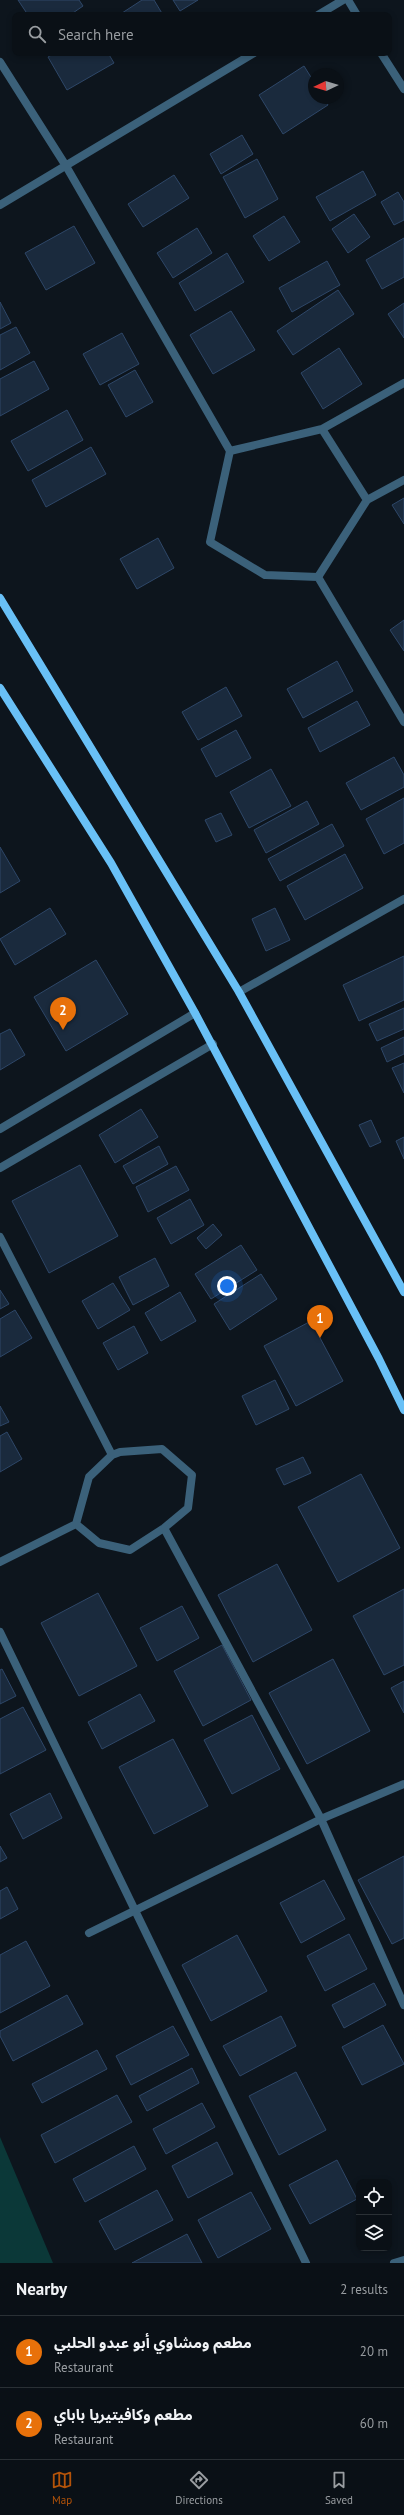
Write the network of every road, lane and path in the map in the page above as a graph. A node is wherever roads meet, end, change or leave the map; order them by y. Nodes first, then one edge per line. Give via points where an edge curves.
1 (343, 0) edge
2 (348, 0) edge
3 (323, 12) edge
4 (355, 12) edge
5 (249, 56) edge
6 (383, 56) edge
7 (0, 62) edge
8 (404, 89) edge
9 (66, 166) junction
10 (0, 205) edge
11 (404, 383) edge
12 (322, 429) junction
13 (230, 451) junction
14 (404, 480) edge
15 (367, 500) junction
16 (318, 577) junction
17 (0, 598) edge
18 (0, 688) edge
19 (404, 722) edge
20 (404, 899) edge
21 (239, 992) junction
22 (196, 1013) junction
23 (213, 1044) junction
24 (0, 1129) edge
25 (0, 1168) edge
26 (0, 1237) edge
27 (404, 1292) edge
28 (404, 1410) edge
29 (112, 1455) junction
30 (76, 1524) junction
31 (164, 1528) junction
32 (0, 1562) edge
33 (0, 1632) edge
34 (404, 1784) edge
35 (321, 1819) junction
36 (134, 1911) junction
37 (89, 1933) dead end
38 (404, 2005) edge
39 (404, 2260) edge
40 (306, 2263) edge
41 (394, 2263) edge

1 - 3 street
2 - 4 street
5 - 9 street
6 - 8 street
7 - 9 street
9 - 10 street
9 - 13 street
11 - 12 street
12 - 13 street
12 - 15 street
13 - 16 street via 210,542 264,575
14 - 15 street
15 - 16 street
16 - 19 street
17 - 21 main road
18 - 22 main road via 111,863
20 - 21 street
21 - 27 main road
22 - 23 main road
22 - 24 street
23 - 25 street
23 - 28 main road
26 - 29 street
29 - 30 street via 89,1477
29 - 31 street via 120,1452 162,1449 192,1475 188,1508
30 - 31 street via 99,1543 130,1550
30 - 32 street
31 - 35 street
33 - 36 street
34 - 35 street
35 - 36 street
35 - 38 street
36 - 37 street
36 - 40 street
39 - 41 street

